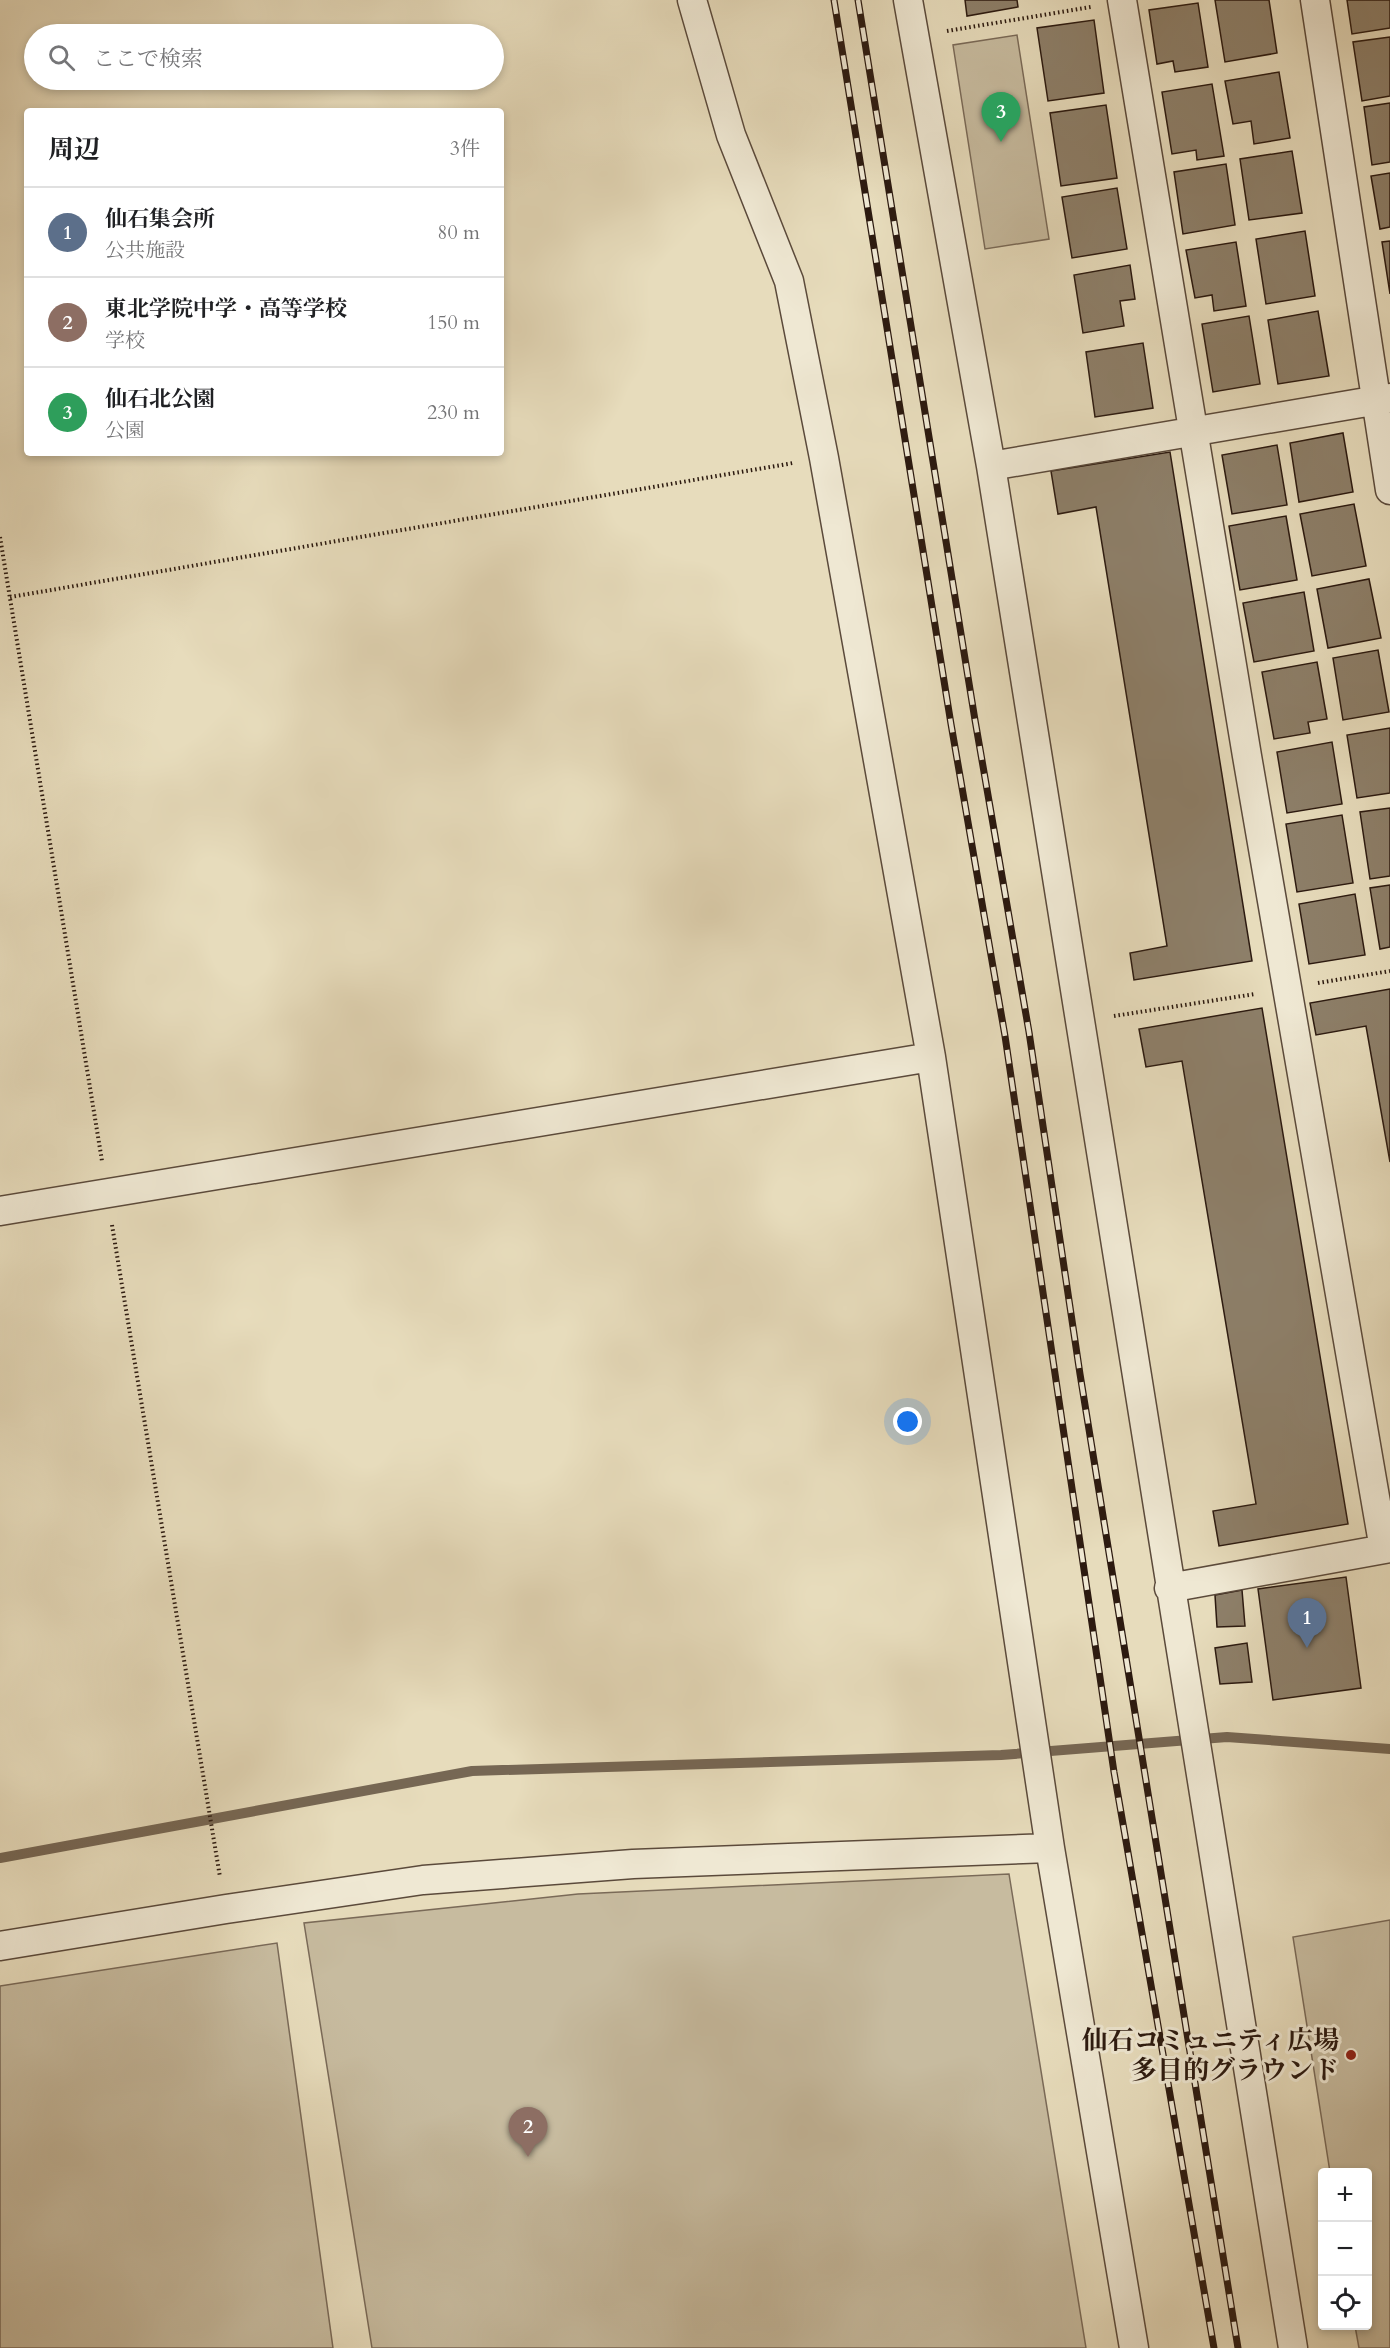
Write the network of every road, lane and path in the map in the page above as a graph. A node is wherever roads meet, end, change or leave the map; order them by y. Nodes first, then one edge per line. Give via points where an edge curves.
1 (692, 0) edge
2 (908, 0) edge
3 (1315, 0) edge
4 (1122, 1) edge
5 (914, 36) junction
6 (1383, 399) edge
7 (1193, 430) junction
8 (824, 458) junction
9 (991, 466) junction
10 (1390, 489) edge
11 (10, 597) dead end
12 (1390, 971) edge
13 (1288, 988) junction
14 (1081, 1022) junction
15 (931, 1057) junction
16 (0, 1211) edge
17 (1387, 1548) edge
18 (1169, 1588) junction
19 (207, 1802) dead end
20 (1050, 1848) junction
21 (216, 1855) dead end
22 (0, 1946) edge
23 (1134, 2348) edge
24 (1293, 2348) edge

1 - 8 street via 731,135 789,281
2 - 5 street
3 - 6 street
4 - 5 path
4 - 7 street
5 - 9 street
6 - 7 street
6 - 10 street
7 - 9 street
7 - 13 street
8 - 11 path
8 - 15 street
9 - 14 street
12 - 13 path
13 - 14 path
13 - 17 street
14 - 18 street
15 - 16 street
15 - 20 street
17 - 18 street
18 - 24 street
19 - 21 path
20 - 22 street via 633,1864 423,1880
20 - 23 street

